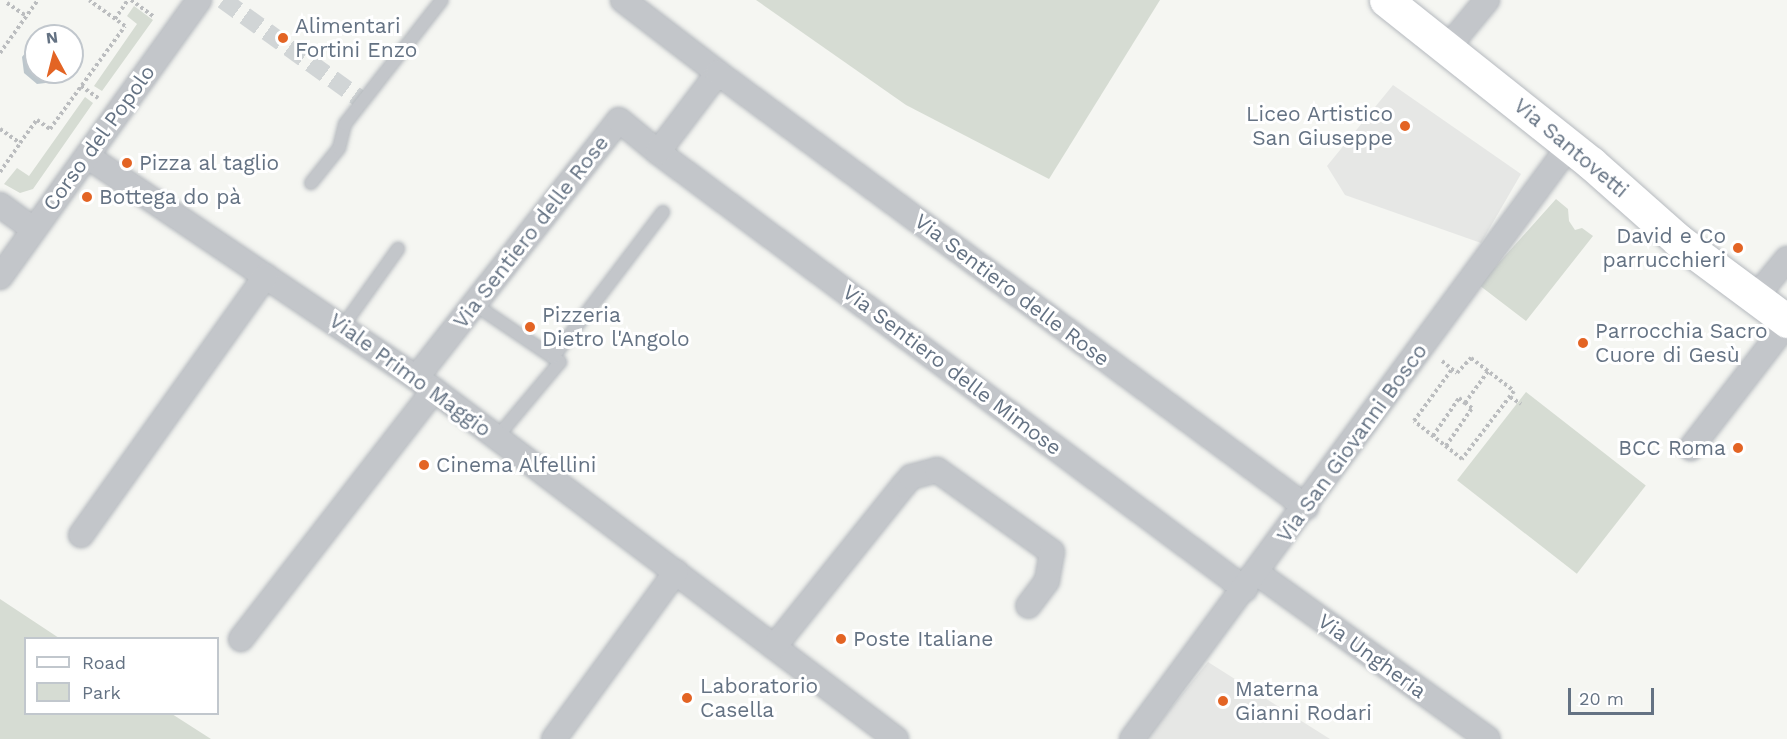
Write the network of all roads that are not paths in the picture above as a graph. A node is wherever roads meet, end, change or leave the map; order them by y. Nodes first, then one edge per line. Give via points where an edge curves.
1 (199, 0) edge
2 (442, 0) edge
3 (623, 0) edge
4 (1386, 0) edge
5 (1483, 1) edge
6 (1448, 47) junction
7 (718, 73) junction
8 (1570, 145) junction
9 (658, 152) junction
10 (87, 156) junction
11 (311, 183) dead end
12 (0, 205) edge
13 (663, 212) dead end
14 (33, 229) junction
15 (398, 249) dead end
16 (1787, 259) edge
17 (266, 276) junction
18 (0, 277) edge
19 (1754, 299) junction
20 (474, 304) junction
21 (1787, 323) edge
22 (343, 326) junction
23 (554, 357) junction
24 (425, 384) junction
25 (497, 438) junction
26 (1691, 448) dead end
27 (1306, 507) junction
28 (81, 535) dead end
29 (676, 572) junction
30 (1251, 581) junction
31 (1028, 606) dead end
32 (241, 639) dead end
33 (774, 647) junction
34 (554, 739) edge
35 (896, 739) edge
36 (1132, 739) edge
37 (1488, 739) edge

1 - 10 street, Corso del Popolo
2 - 11 lane via 345,124 339,148
3 - 7 street, Via Sentiero delle Rose
4 - 6 main road, Via Santovetti
5 - 6 street
6 - 8 main road, Via Santovetti
7 - 9 street
7 - 27 street, Via Sentiero delle Rose
8 - 19 main road, Via Santovetti via 1678,240
8 - 27 street, Via San Giovanni Bosco
9 - 20 street, Via Sentiero delle Rose via 619,120
9 - 30 street, Via Sentiero delle Mimose
10 - 14 street, Corso del Popolo
10 - 17 street, Viale Primo Maggio
12 - 14 street
13 - 23 lane
14 - 18 street, Corso del Popolo
15 - 22 lane
16 - 19 street
17 - 22 street, Viale Primo Maggio
17 - 28 street
19 - 21 main road, Via Santovetti
20 - 23 lane
20 - 24 street, Via Sentiero delle Rose
21 - 26 street
22 - 24 street, Viale Primo Maggio
23 - 25 lane via 560,362
24 - 25 street, Viale Primo Maggio
24 - 32 street, Via Sentiero delle Rose
25 - 29 street, Viale Primo Maggio
27 - 30 street, Via San Giovanni Bosco
29 - 33 street, Viale Primo Maggio
29 - 34 street
30 - 36 street, Via San Giovanni Bosco
30 - 37 street, Via Ungheria
31 - 33 street via 1047,581 1052,552 937,470 911,477
33 - 35 street, Viale Primo Maggio

